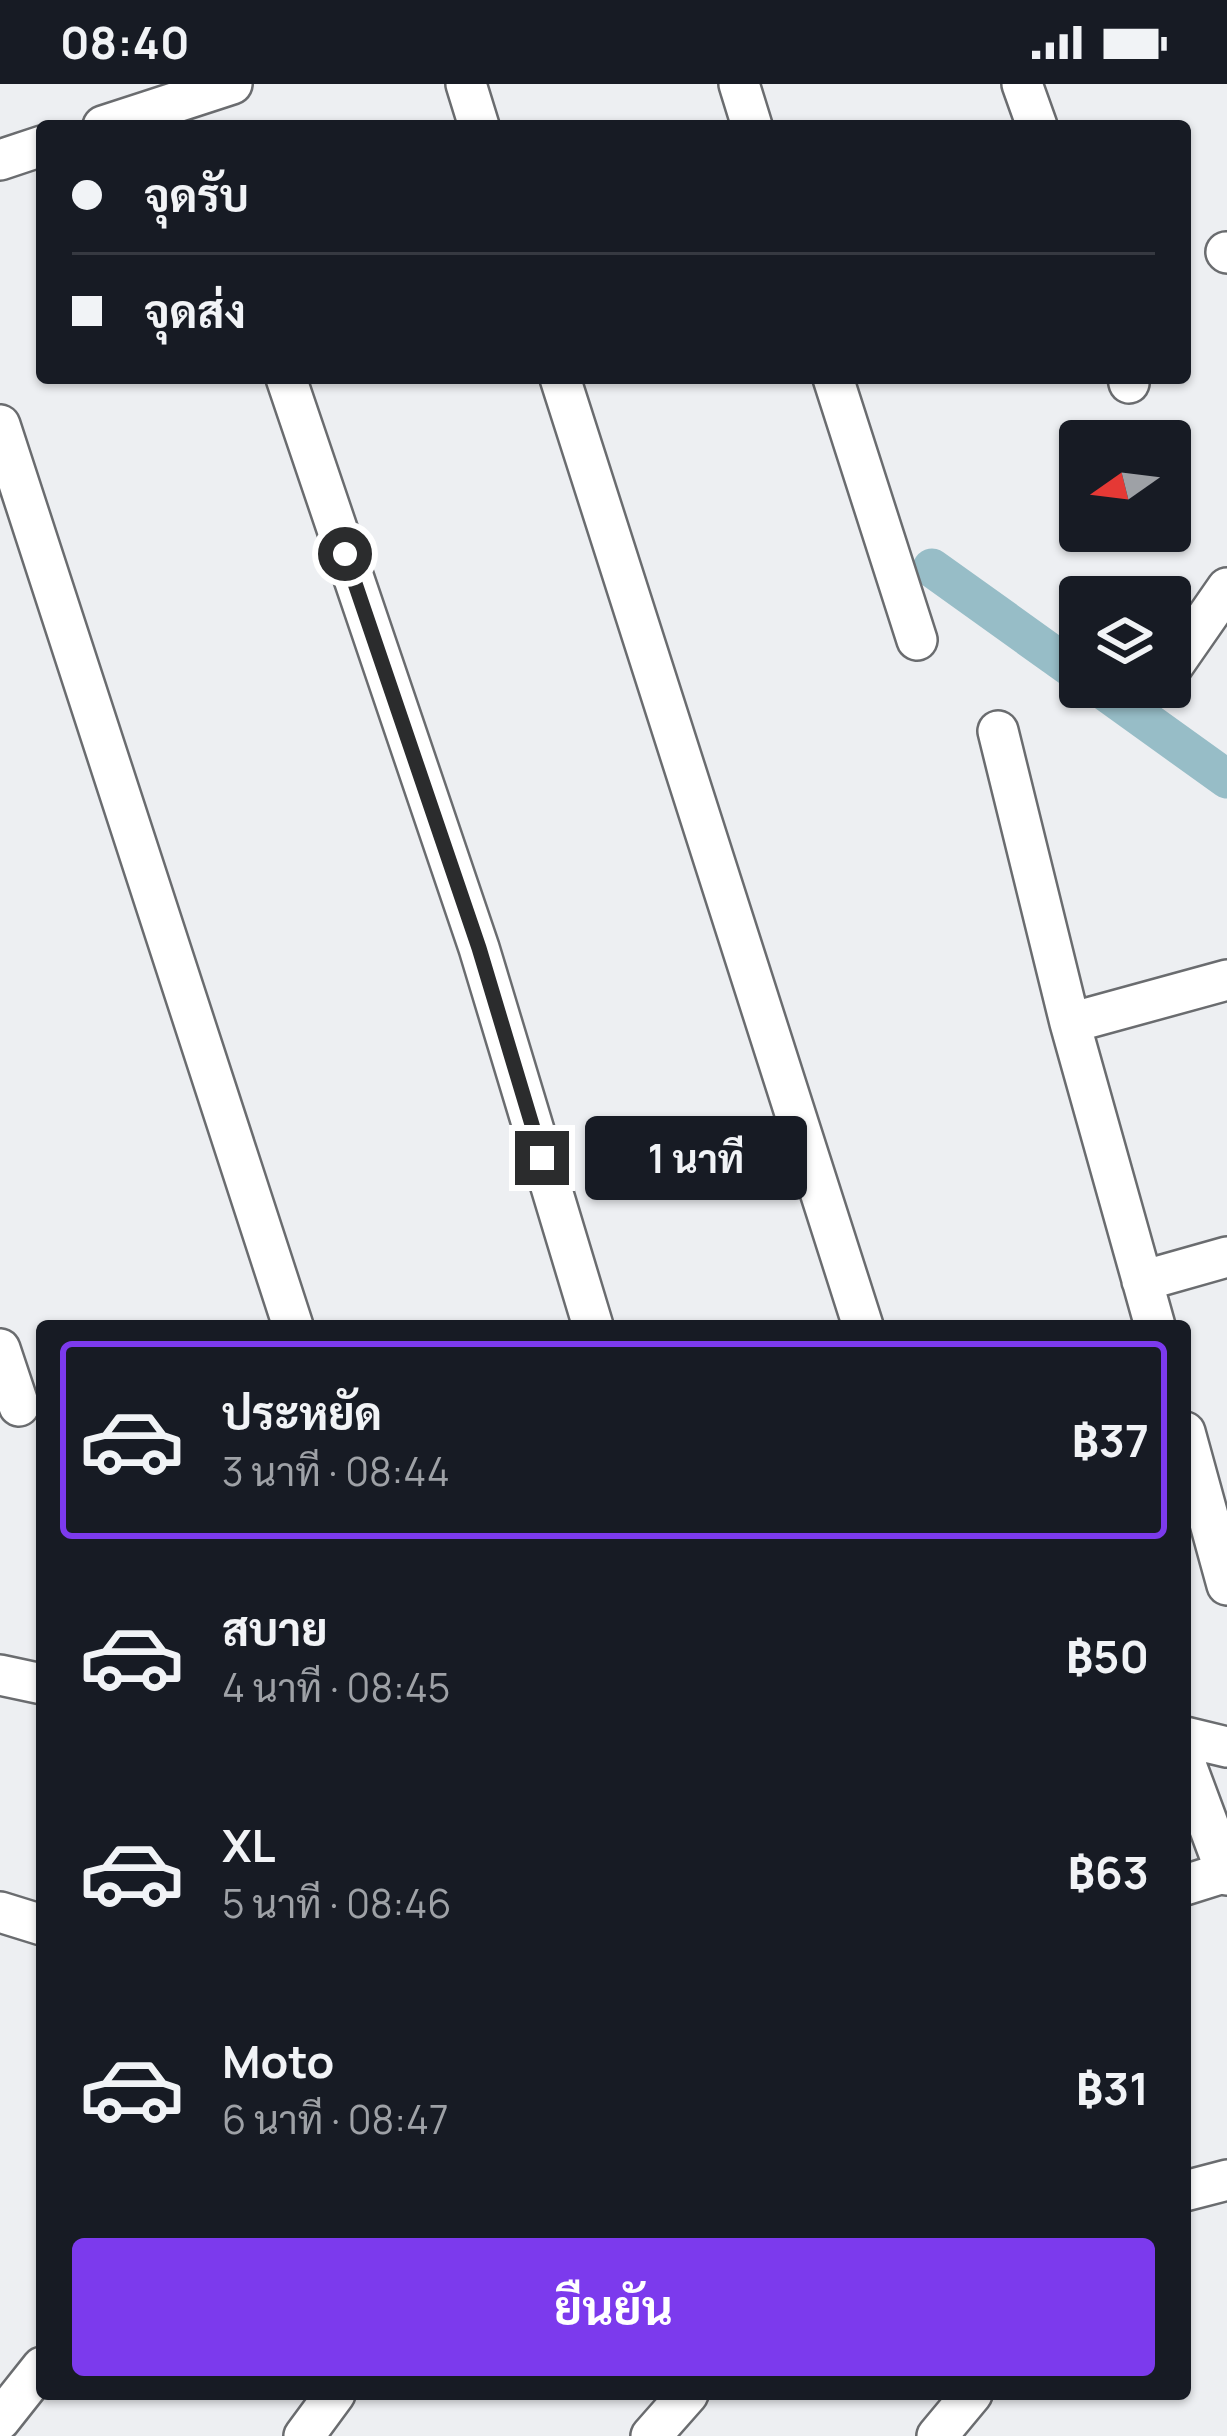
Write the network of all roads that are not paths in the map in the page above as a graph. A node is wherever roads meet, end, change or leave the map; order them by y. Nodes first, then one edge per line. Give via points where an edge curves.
1 (232, 84) edge
2 (466, 84) edge
3 (739, 84) edge
4 (1022, 84) edge
5 (193, 102) edge
6 (126, 120) edge
7 (477, 120) edge
8 (750, 120) edge
9 (1035, 120) edge
10 (36, 148) edge
11 (0, 160) edge
12 (288, 384) edge
13 (562, 384) edge
14 (835, 384) edge
15 (0, 425) edge
16 (1227, 588) edge
17 (917, 640) dead end
18 (1191, 640) edge
19 (998, 731) dead end
20 (1227, 980) edge
21 (1070, 1023) junction
22 (1227, 1257) edge
23 (1142, 1281) junction
24 (291, 1320) edge
25 (591, 1320) edge
26 (861, 1320) edge
27 (1153, 1320) edge
28 (0, 1349) edge
29 (20, 1406) edge
30 (1191, 1445) edge
31 (1216, 1501) edge
32 (1227, 1586) edge
33 (0, 1675) edge
34 (36, 1683) edge
35 (1191, 1739) edge
36 (1227, 1747) edge
37 (1191, 1778) edge
38 (1226, 1874) edge
39 (1191, 1883) edge
40 (0, 1912) edge
41 (36, 1923) edge
42 (1227, 2180) edge
43 (1191, 2189) edge
44 (36, 2375) edge
45 (331, 2400) edge
46 (683, 2400) edge
47 (967, 2400) edge
48 (0, 2420) edge
49 (304, 2436) edge
50 (652, 2436) edge
51 (937, 2436) edge

1 - 5 street
2 - 7 street
3 - 8 street
4 - 9 street
5 - 6 street
10 - 11 street
12 - 25 street via 479,948
13 - 26 street
14 - 17 street
15 - 24 street
16 - 18 street
19 - 21 street
20 - 21 street
21 - 23 street
22 - 23 street
23 - 27 street
28 - 29 street
30 - 31 street
31 - 32 street
33 - 34 street
35 - 36 street
37 - 38 street
38 - 39 street
40 - 41 street
42 - 43 street
44 - 48 street
45 - 49 street
46 - 50 street
47 - 51 street

